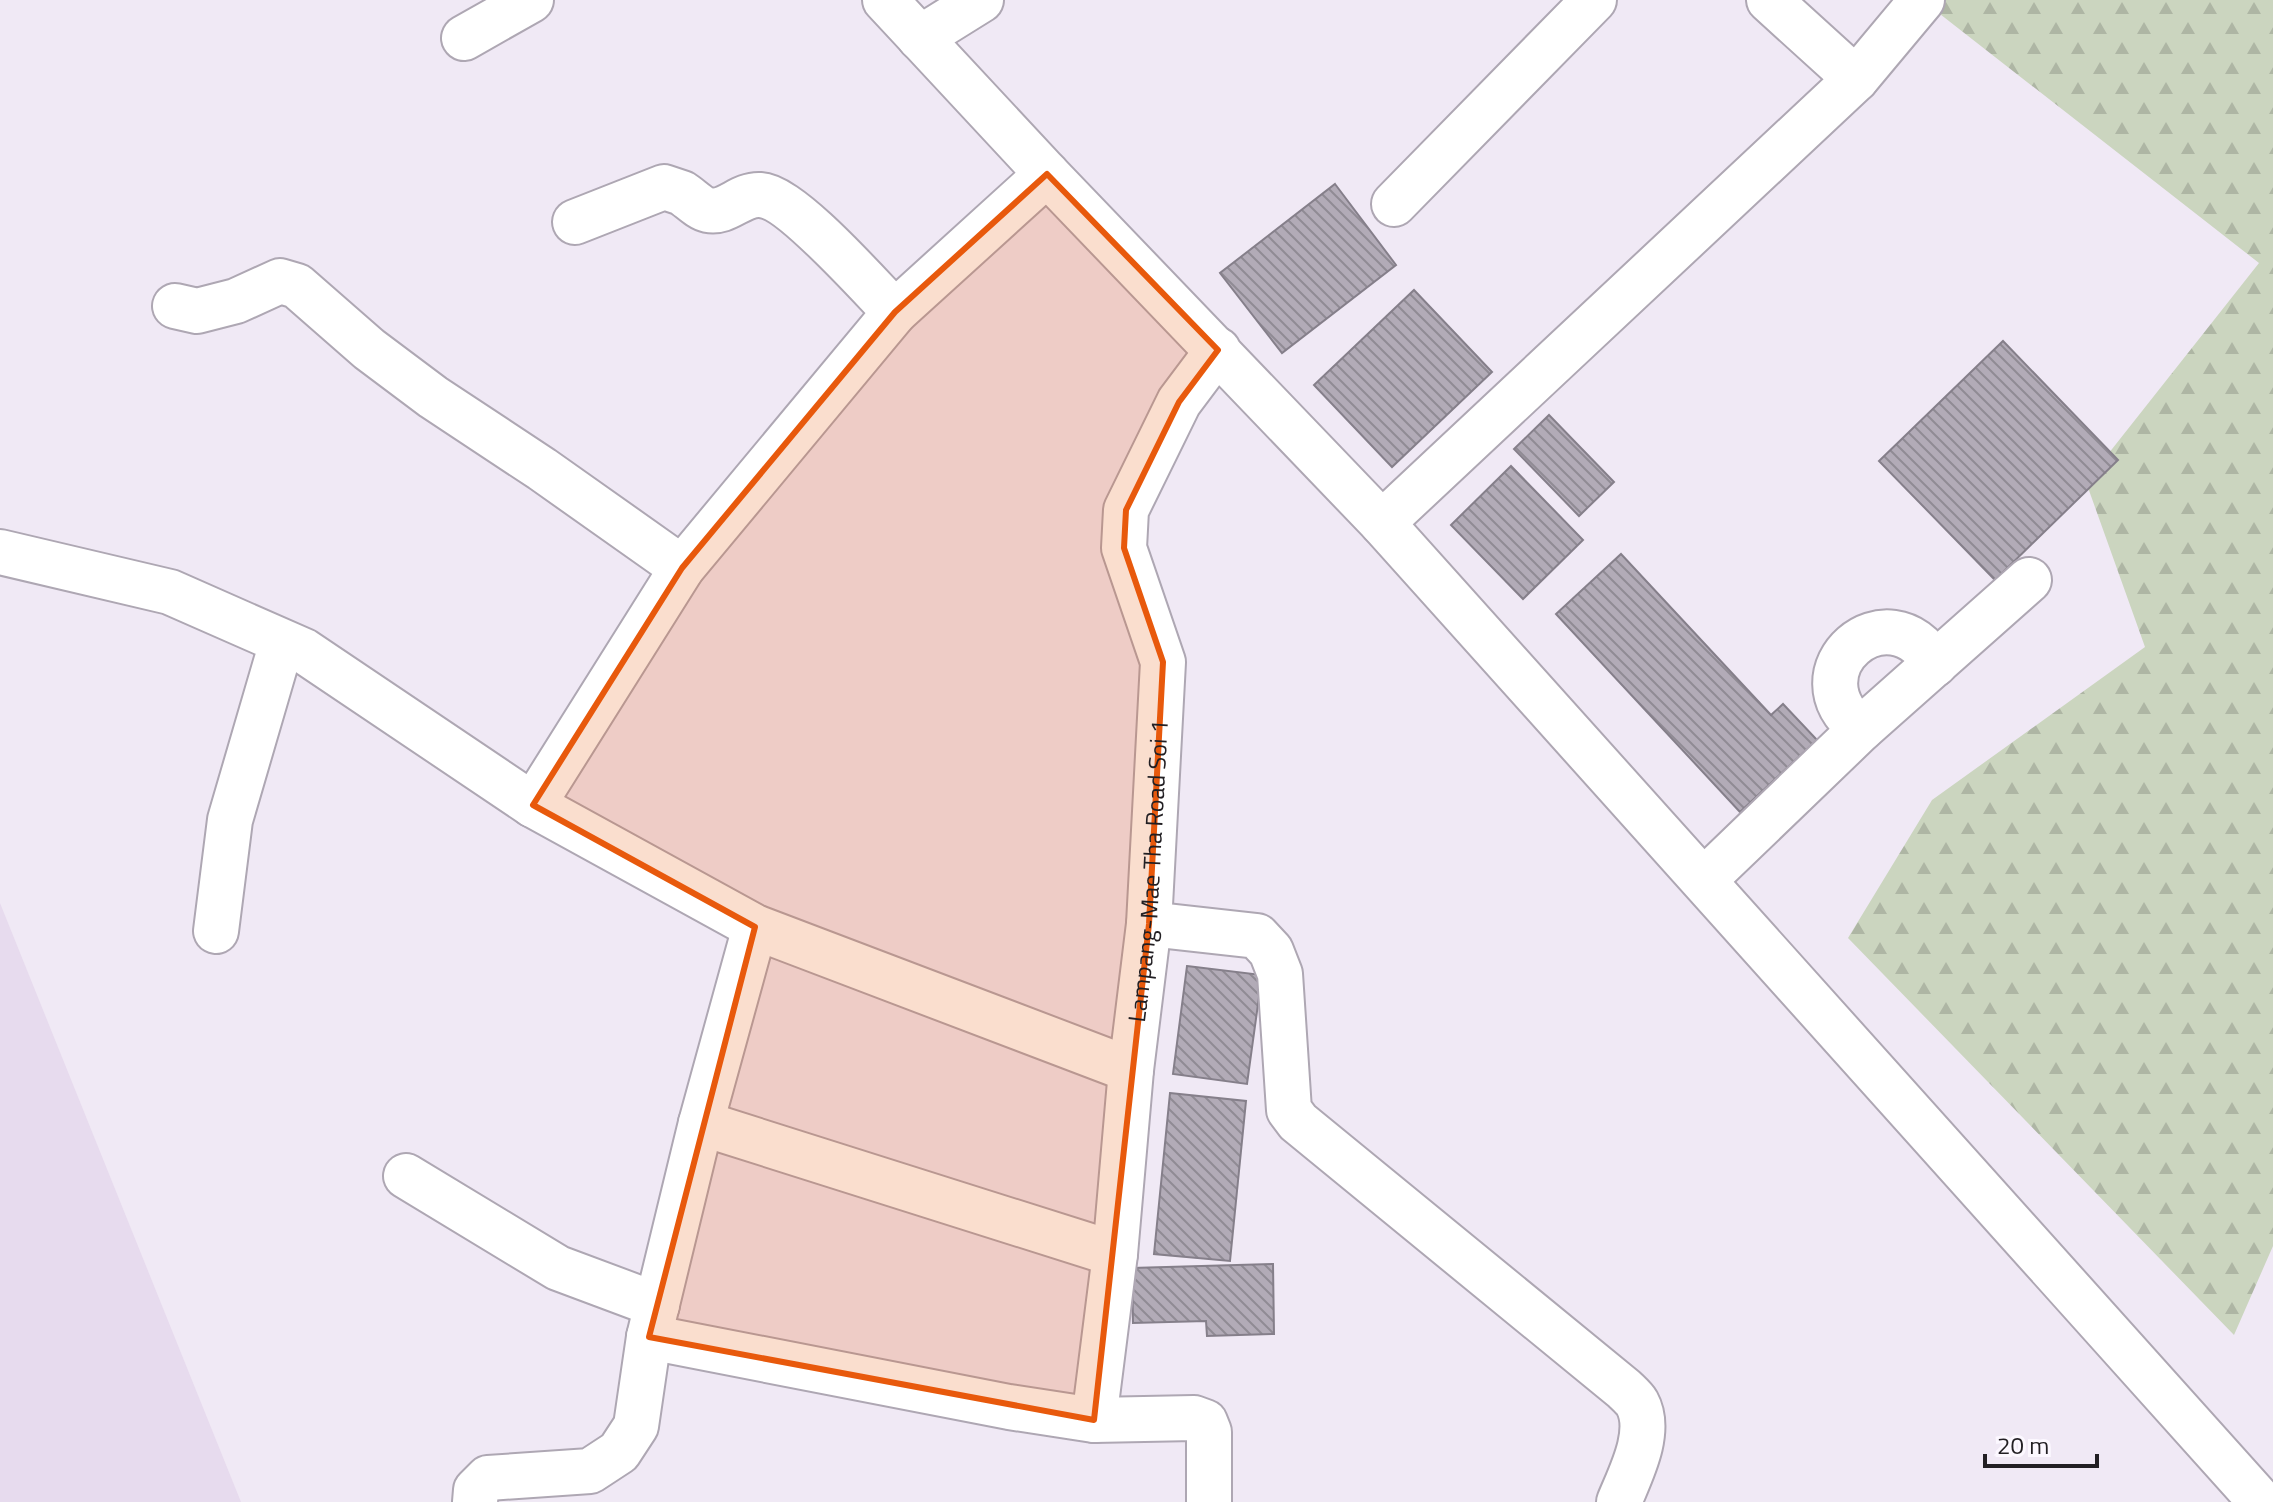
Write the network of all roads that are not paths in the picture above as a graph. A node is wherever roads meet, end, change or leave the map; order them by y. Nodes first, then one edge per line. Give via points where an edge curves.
1 (531, 0) edge
2 (885, 0) edge
3 (981, 0) edge
4 (1594, 0) edge
5 (1769, 0) edge
6 (1922, 0) edge
7 (464, 38) dead end
8 (920, 38) junction
9 (1856, 79) junction
10 (1047, 174) junction
11 (1394, 204) dead end
12 (575, 222) dead end
13 (175, 306) dead end
14 (895, 312) junction
15 (1218, 350) junction
16 (1382, 523) junction
17 (0, 552) edge
18 (682, 568) junction
19 (2029, 580) dead end
20 (282, 642) junction
21 (1935, 664) junction
22 (1861, 729) junction
23 (533, 805) junction
24 (1704, 880) junction
25 (1149, 924) junction
26 (755, 927) junction
27 (216, 931) dead end
28 (1131, 1070) junction
29 (701, 1123) junction
30 (406, 1176) dead end
31 (1115, 1254) junction
32 (653, 1321) junction
33 (1094, 1420) junction
34 (475, 1502) edge
35 (1209, 1502) edge
36 (1619, 1502) edge
37 (2261, 1502) edge

1 - 7 street
2 - 8 street
3 - 8 street
4 - 11 street
5 - 9 street
6 - 9 street
8 - 10 street
9 - 16 street
10 - 14 street
10 - 15 street
12 - 14 street via 664,187 706,210 722,210 741,198 761,195 804,220
13 - 18 street via 197,311 280,281 297,286 433,397
14 - 18 street
15 - 16 street
15 - 25 street, Lampang-Mae Tha Road Soi 1 via 1179,402 1126,510 1124,548 1163,662
16 - 24 street
17 - 20 street via 170,592
18 - 23 street
19 - 21 street
20 - 23 street via 304,651
20 - 27 street via 230,820
21 - 22 street
21 - 22 street via 1927,650 1899,633 1866,636 1852,645 1841,657 1835,690 1839,706
22 - 24 street
23 - 26 street
24 - 37 street
25 - 28 street, Lampang-Mae Tha Road Soi 1
25 - 36 street via 1257,936 1271,951 1280,974 1289,1110 1638,1404 1640,1442
26 - 28 street
26 - 29 street
28 - 31 street, Lampang-Mae Tha Road Soi 1
29 - 31 street
29 - 32 street
30 - 32 street
31 - 33 street, Lampang-Mae Tha Road Soi 1
32 - 33 street via 1009,1407
32 - 34 street via 636,1426 619,1452 590,1471 488,1478 476,1490
33 - 35 street via 1205,1422

